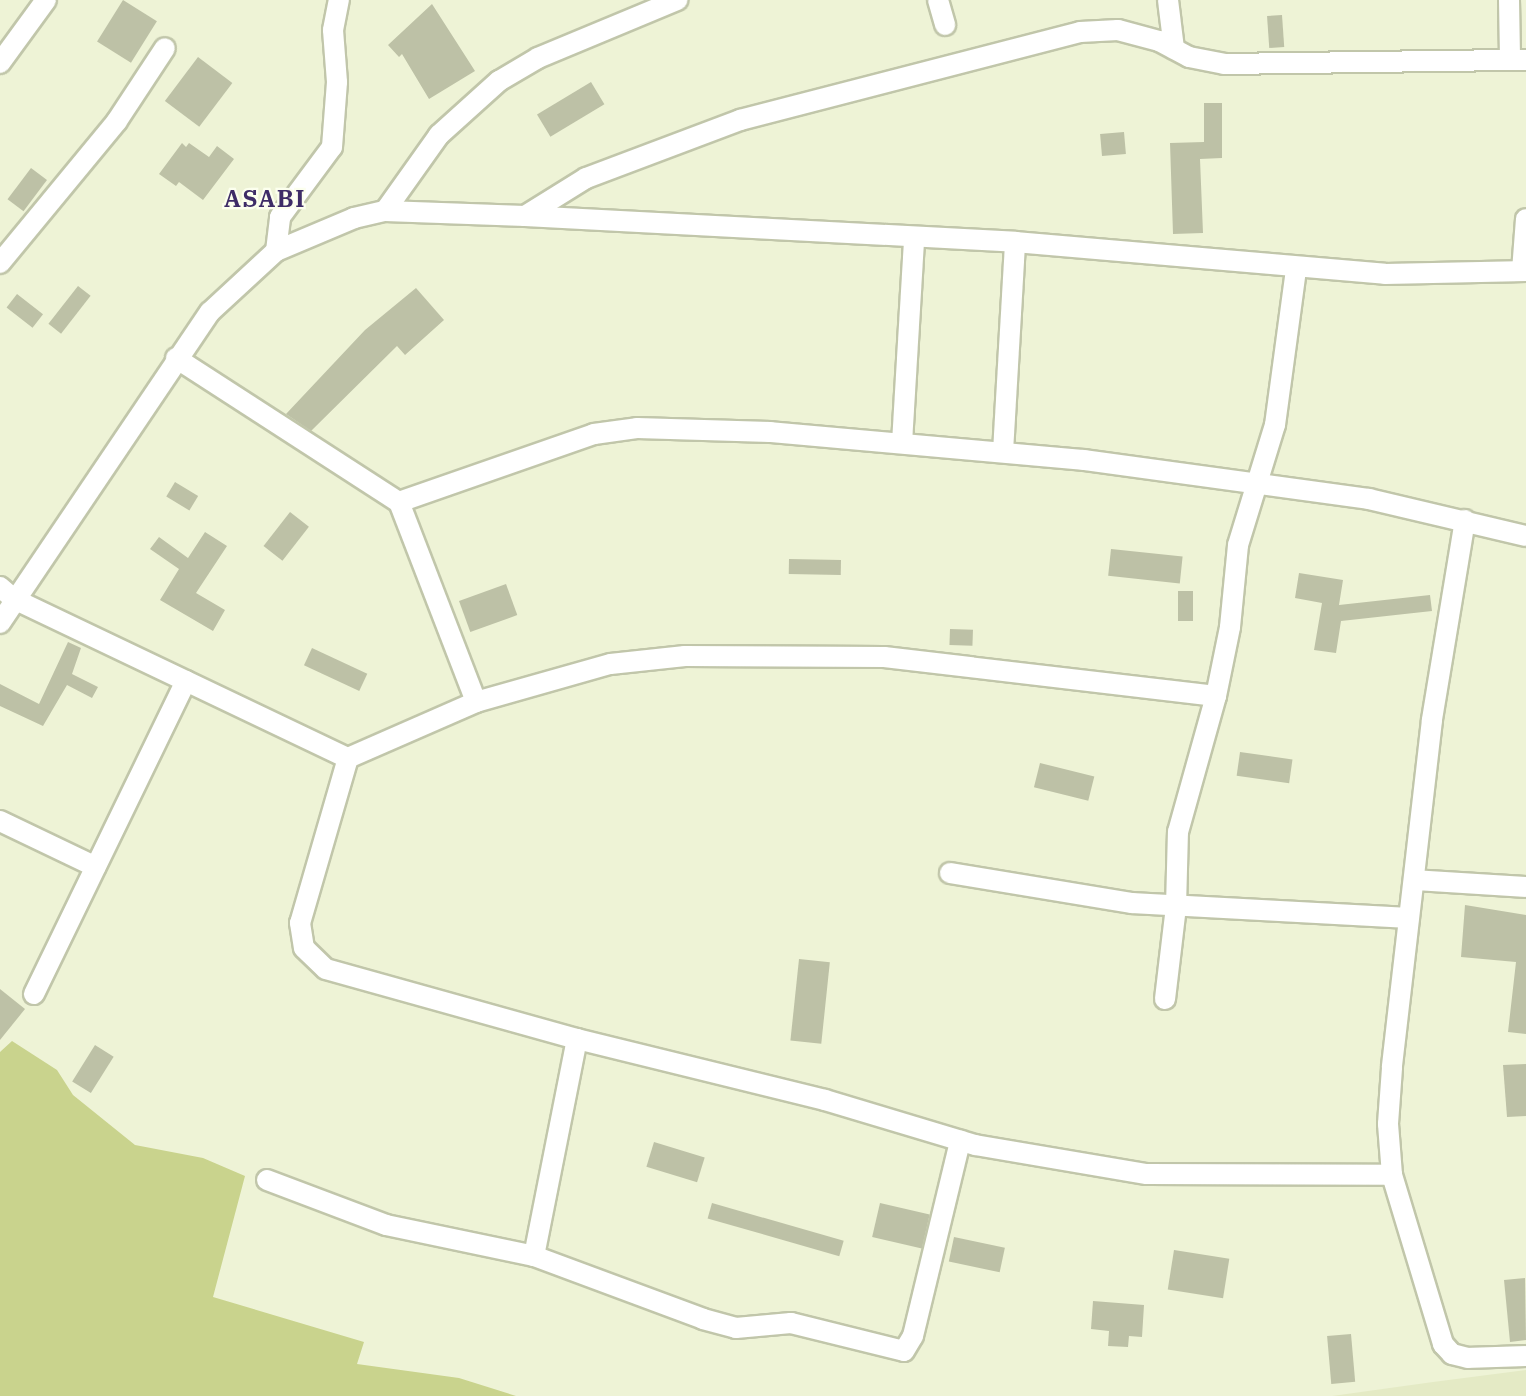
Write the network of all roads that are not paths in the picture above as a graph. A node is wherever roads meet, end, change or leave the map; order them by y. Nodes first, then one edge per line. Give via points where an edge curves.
1 (46, 0) edge
2 (339, 0) edge
3 (677, 0) edge
4 (938, 0) edge
5 (1167, 0) edge
6 (1509, 0) edge
7 (945, 25) dead end
8 (6, 40) edge
9 (165, 48) dead end
10 (1174, 49) junction
11 (1518, 60) edge
12 (0, 63) edge
13 (385, 212) junction
14 (525, 216) junction
15 (1526, 219) edge
16 (914, 240) junction
17 (1015, 242) junction
18 (276, 250) junction
19 (0, 262) edge
20 (1296, 268) junction
21 (1524, 271) edge
22 (176, 358) junction
23 (902, 442) junction
24 (1003, 453) junction
25 (1260, 482) junction
26 (399, 502) junction
27 (1466, 520) junction
28 (1526, 536) edge
29 (7, 593) edge
30 (0, 623) edge
31 (186, 681) junction
32 (1216, 696) junction
33 (476, 702) junction
34 (348, 758) junction
35 (0, 821) edge
36 (96, 867) junction
37 (950, 873) dead end
38 (1414, 880) junction
39 (1526, 887) edge
40 (1176, 907) junction
41 (1409, 918) junction
42 (34, 994) dead end
43 (1165, 999) dead end
44 (577, 1039) junction
45 (960, 1141) junction
46 (1392, 1175) junction
47 (267, 1179) dead end
48 (534, 1256) junction
49 (1526, 1356) edge

1 - 8 street
2 - 18 street via 333,30 337,82 332,147 279,217
3 - 13 street via 538,58 498,81 439,135
4 - 7 street
5 - 10 street
6 - 11 street
8 - 12 street
9 - 19 street via 117,121
10 - 11 street via 1190,57 1224,64
10 - 14 street via 1118,30 1080,32 848,89 662,147 586,178
13 - 14 street
13 - 18 street via 354,218
14 - 16 street
15 - 21 street
16 - 17 street
16 - 23 street
17 - 20 street
17 - 24 street
18 - 22 street via 210,312
20 - 21 street via 1385,274
20 - 25 street via 1275,425
22 - 26 street
22 - 29 street
23 - 24 street
23 - 26 street via 770,432 613,430
24 - 25 street
25 - 27 street
25 - 32 street via 1238,545 1230,627
26 - 33 street
27 - 28 street
27 - 38 street via 1446,625
29 - 30 street
29 - 31 street
31 - 34 street
31 - 36 street
32 - 33 street via 884,657 685,656 610,664
32 - 40 street via 1178,832
33 - 34 street
34 - 44 street via 300,923 304,948 313,960 326,969
35 - 36 street
36 - 42 street
37 - 40 street
38 - 39 street
38 - 41 street
40 - 41 street
40 - 43 street
41 - 46 street via 1388,1124
44 - 45 street via 825,1100
44 - 48 street
45 - 46 street via 1147,1174
45 - 48 street via 913,1336 904,1352 791,1323 736,1328
46 - 49 street via 1443,1344 1452,1354 1468,1358
47 - 48 street via 386,1225

